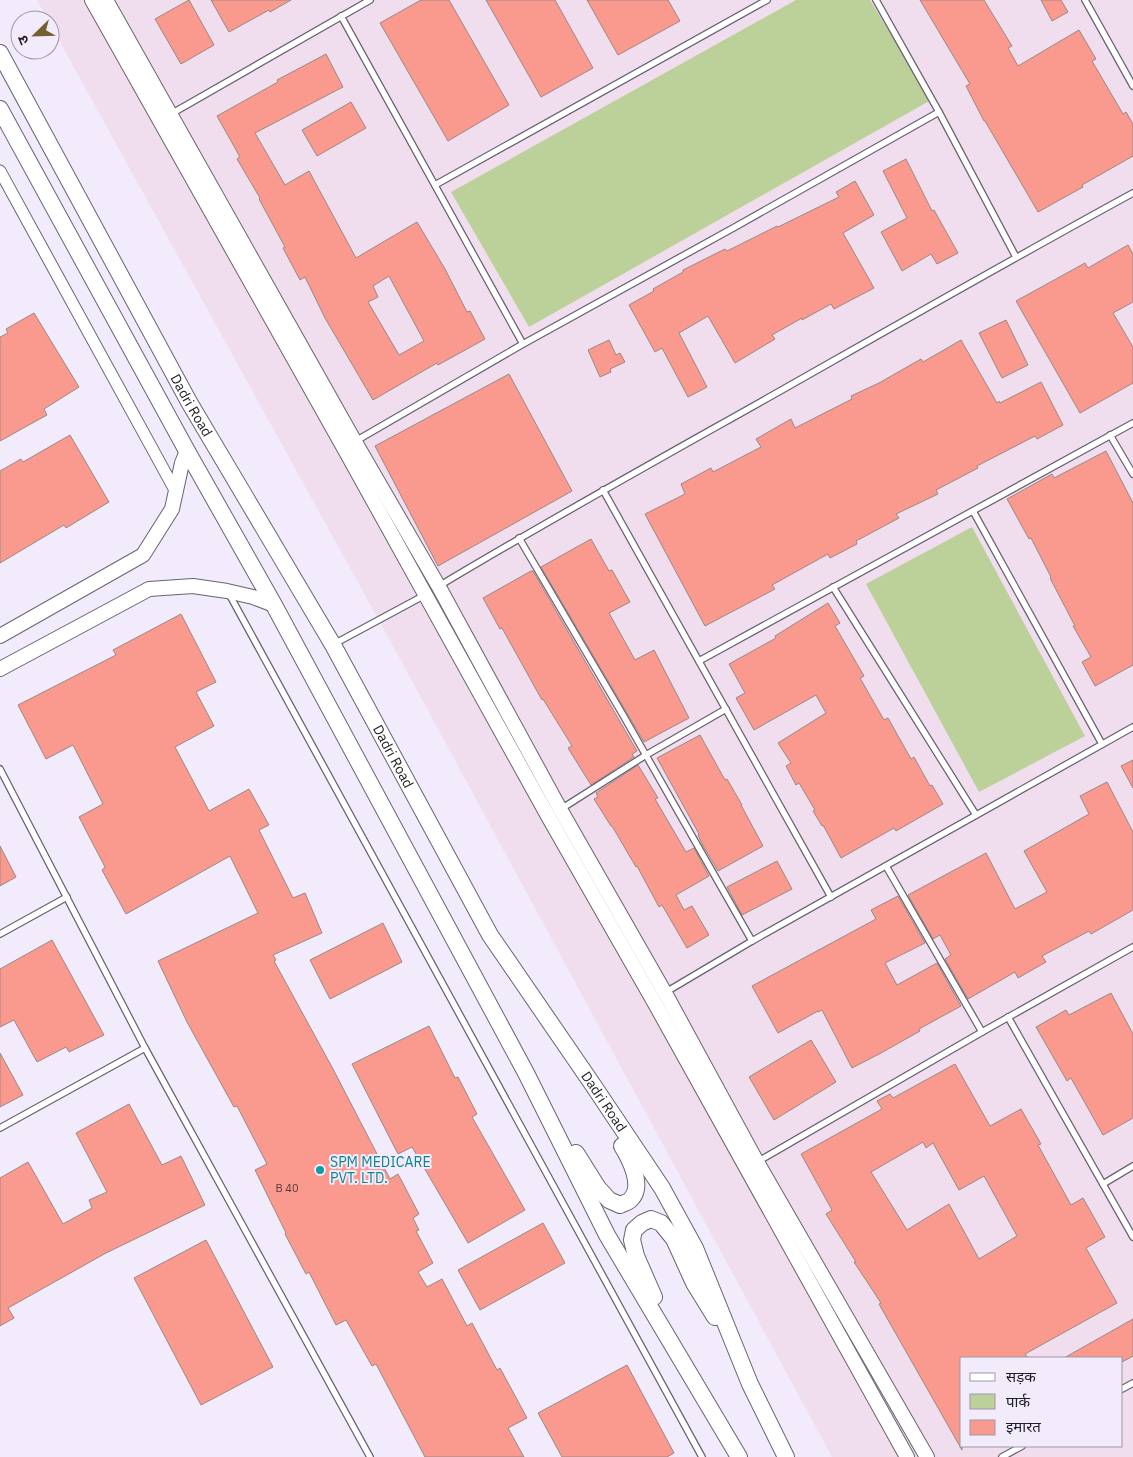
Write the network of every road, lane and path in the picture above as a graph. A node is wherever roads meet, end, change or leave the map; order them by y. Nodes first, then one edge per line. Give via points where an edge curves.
1 (92, 0) edge
2 (106, 0) edge
3 (370, 0) edge
4 (767, 0) edge
5 (876, 0) edge
6 (1085, 0) edge
7 (341, 16) junction
8 (0, 53) edge
9 (1133, 86) edge
10 (0, 109) edge
11 (940, 112) junction
12 (166, 117) junction
13 (0, 171) edge
14 (435, 185) junction
15 (1133, 193) edge
16 (1016, 257) junction
17 (523, 344) junction
18 (1133, 423) edge
19 (1110, 435) junction
20 (349, 445) junction
21 (187, 451) junction
22 (1133, 474) edge
23 (603, 490) junction
24 (176, 492) junction
25 (973, 511) junction
26 (519, 538) junction
27 (439, 587) junction
28 (833, 587) junction
29 (228, 591) junction
30 (426, 595) junction
31 (274, 605) junction
32 (0, 636) edge
33 (332, 645) junction
34 (699, 661) junction
35 (0, 669) edge
36 (726, 709) junction
37 (1133, 727) edge
38 (1102, 744) junction
39 (646, 755) junction
40 (0, 769) edge
41 (554, 813) junction
42 (976, 815) junction
43 (886, 866) junction
44 (67, 897) junction
45 (831, 897) junction
46 (0, 934) edge
47 (752, 942) junction
48 (1133, 946) edge
49 (659, 996) junction
50 (1008, 1017) junction
51 (982, 1032) junction
52 (145, 1048) junction
53 (526, 1073) junction
54 (593, 1085) junction
55 (0, 1128) edge
56 (752, 1165) junction
57 (1133, 1166) edge
58 (1103, 1184) junction
59 (1133, 1237) edge
60 (738, 1353) junction
61 (684, 1363) junction
62 (1020, 1447) edge
63 (370, 1457) edge
64 (702, 1457) edge
65 (739, 1457) edge
66 (786, 1457) edge
67 (907, 1457) edge
68 (927, 1457) edge
69 (1002, 1457) edge

1 - 12 street
2 - 12 street
3 - 7 lane
4 - 14 lane
5 - 11 lane
6 - 9 lane
7 - 12 lane
7 - 14 lane
8 - 33 main road, Dadri Road via 189,402
10 - 21 main road, Dadri Road
11 - 16 lane
11 - 17 lane
12 - 20 street
13 - 24 street
14 - 17 lane
15 - 16 lane
16 - 23 lane
17 - 20 lane
18 - 19 lane
19 - 22 lane
19 - 25 lane
20 - 27 street
20 - 30 street
21 - 24 street
21 - 31 main road, Dadri Road
23 - 26 lane
23 - 34 lane
24 - 32 street via 172,509 143,555
25 - 28 lane
25 - 38 lane
26 - 27 lane
26 - 39 lane
27 - 30 lane
27 - 41 street
28 - 34 lane
28 - 42 lane
29 - 31 street
29 - 35 street via 193,586 148,589
29 - 64 lane
30 - 33 lane
30 - 41 street
31 - 53 main road, Dadri Road
33 - 54 main road, Dadri Road via 490,935
34 - 36 lane
36 - 39 lane
36 - 45 lane
37 - 38 lane
38 - 42 lane
39 - 41 lane
39 - 47 lane
40 - 44 lane
41 - 49 street
42 - 43 lane
43 - 45 lane
43 - 51 lane
44 - 46 lane
44 - 52 lane
45 - 47 lane
47 - 49 lane
48 - 50 lane
49 - 56 street
50 - 51 lane
50 - 58 lane
51 - 56 lane
52 - 55 lane
52 - 63 lane
53 - 54 main road via 598,1188 609,1200 620,1205 631,1200 636,1190 635,1174
53 - 61 main road, Dadri Road via 607,1235
54 - 60 main road, Dadri Road via 662,1188 695,1248
56 - 67 street
56 - 68 street
57 - 58 lane
58 - 59 lane
60 - 61 main road via 694,1283 674,1240 661,1222 651,1220 634,1230 632,1240 639,1264
60 - 66 main road, Dadri Road
61 - 65 main road, Dadri Road
62 - 69 lane

